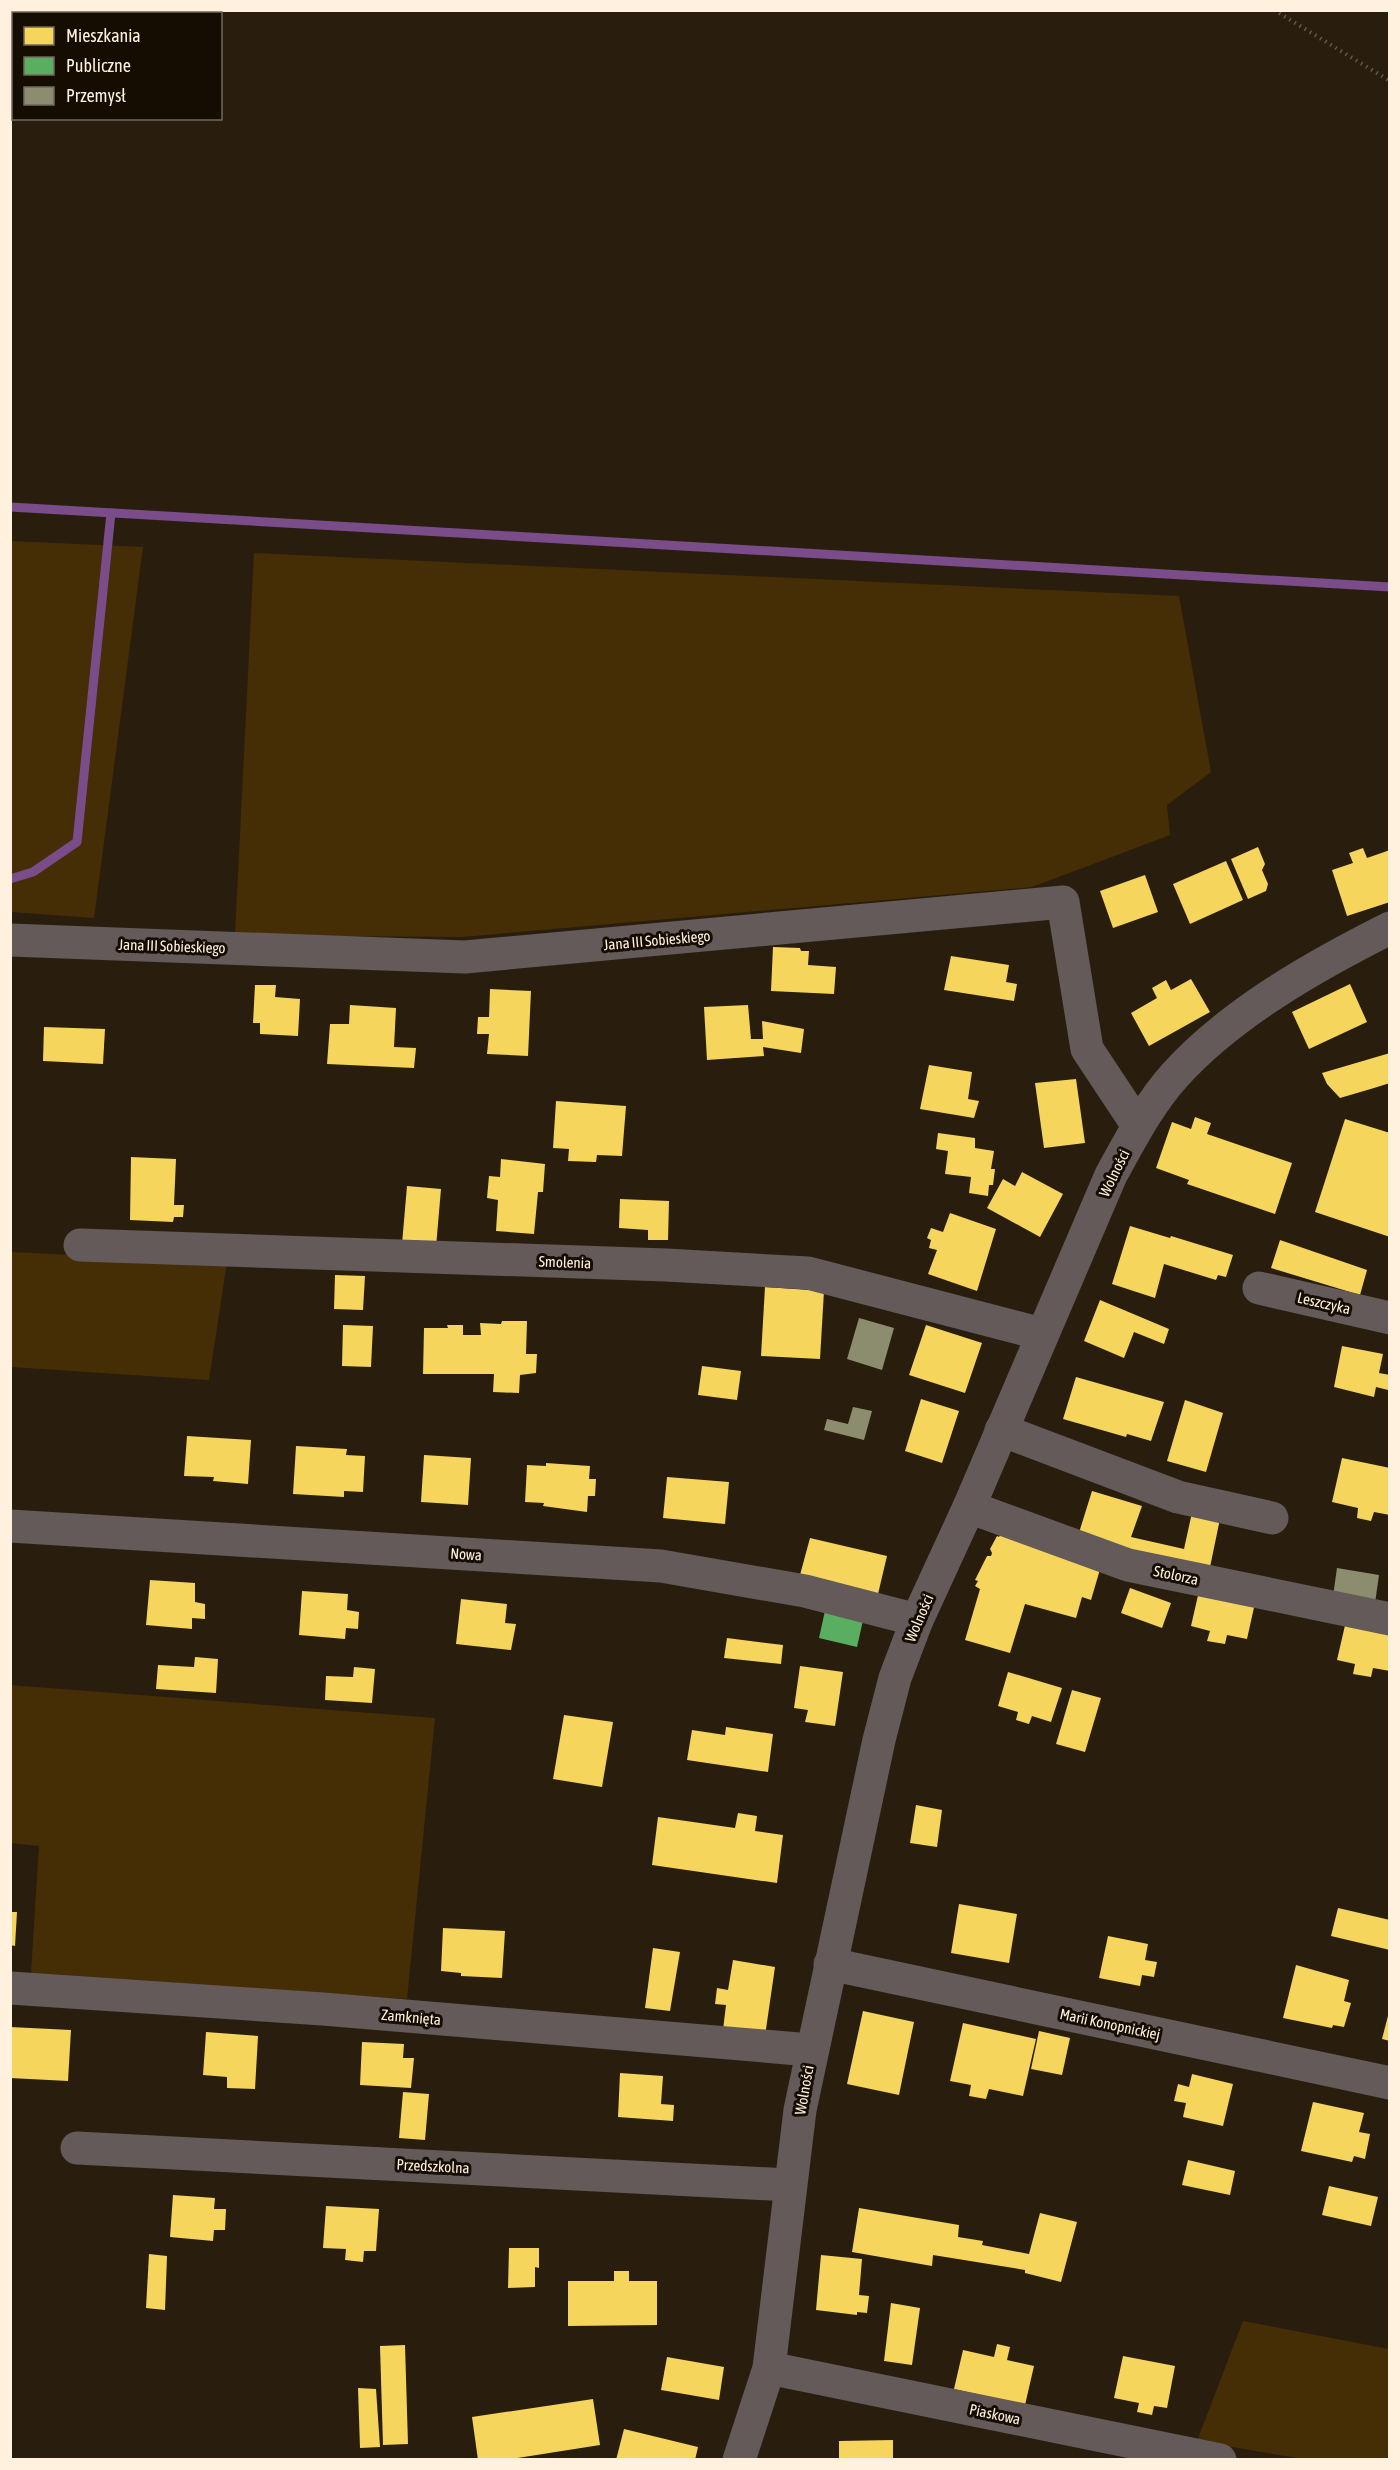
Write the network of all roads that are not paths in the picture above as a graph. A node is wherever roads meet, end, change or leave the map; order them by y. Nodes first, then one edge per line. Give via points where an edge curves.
1 (1389, 928) edge
2 (10, 940) edge
3 (1138, 1126) junction
4 (80, 1245) dead end
5 (1259, 1288) dead end
6 (1389, 1318) edge
7 (1042, 1334) junction
8 (1001, 1430) junction
9 (969, 1507) junction
10 (1272, 1518) dead end
11 (10, 1526) edge
12 (1389, 1619) edge
13 (917, 1620) junction
14 (830, 1964) junction
15 (10, 1988) edge
16 (811, 2050) junction
17 (1389, 2083) edge
18 (77, 2148) dead end
19 (789, 2185) junction
20 (769, 2368) junction
21 (739, 2460) edge
22 (1220, 2460) edge

1 - 3 street, Wolności via 1291,982 1220,1033 1175,1075
2 - 3 street, Jana III Sobieskiego via 465,957 1063,902 1087,1049
3 - 7 street, Wolności via 1111,1175
4 - 7 street, Smolenia via 808,1273
5 - 6 street, Leszczyka
7 - 8 street, Wolności
8 - 9 street, Wolności
8 - 10 street via 1178,1497
9 - 12 street, Stolorza via 1128,1564
9 - 13 street, Wolności
11 - 13 street, Nowa via 661,1566 805,1591
13 - 14 street, Wolności via 895,1678 879,1740
14 - 16 street, Wolności
14 - 17 street, Marii Konopnickiej
15 - 16 street, Zamknięta via 335,2010
16 - 19 street, Wolności
18 - 19 street, Przedszkolna
19 - 20 street, Wolności
20 - 21 street, Wolności
20 - 22 street, Piaskowa

